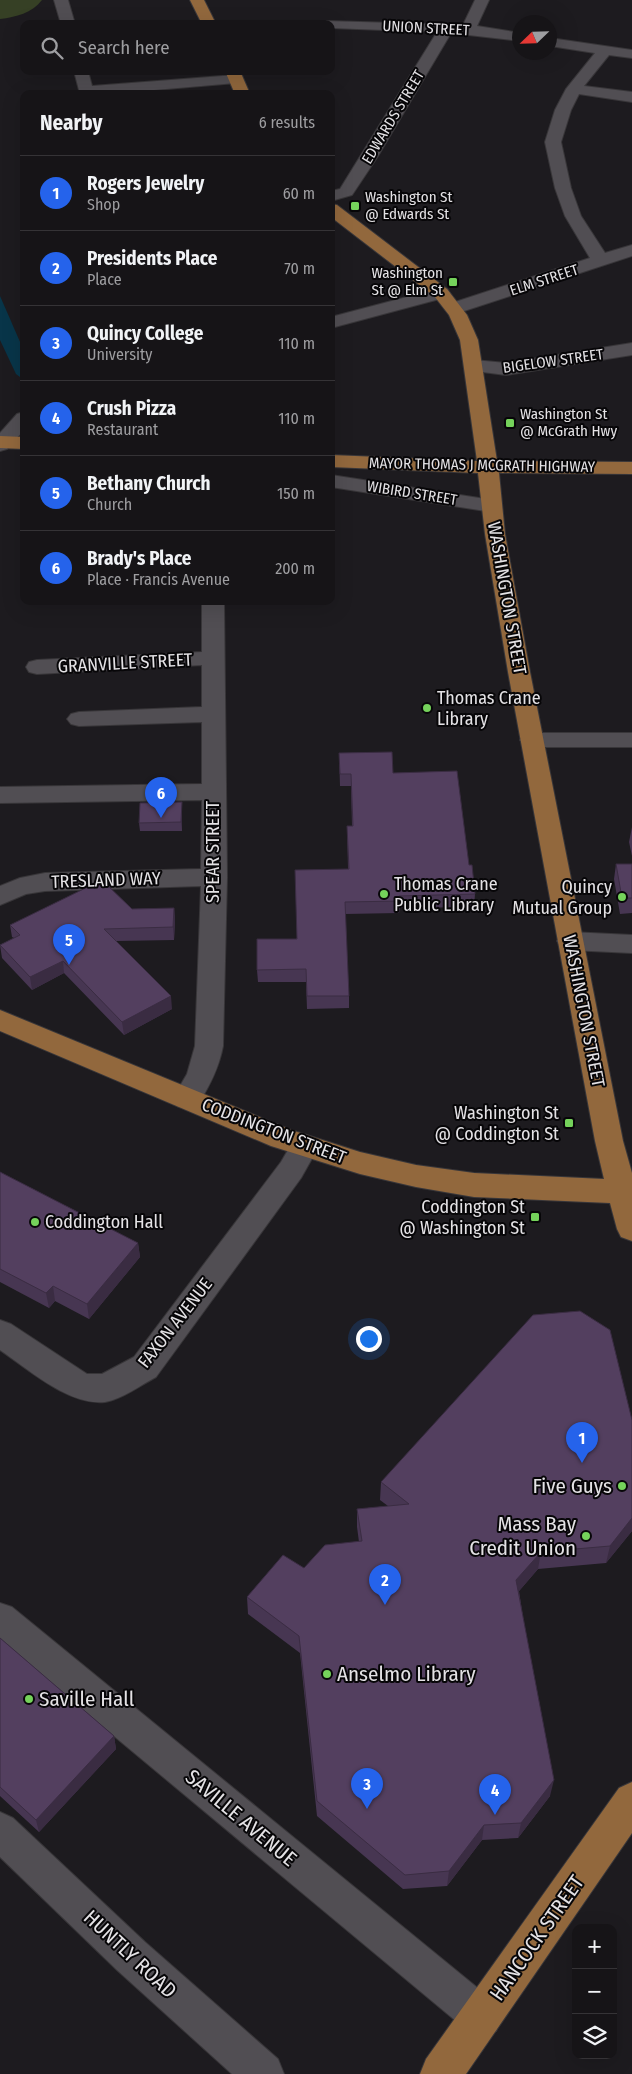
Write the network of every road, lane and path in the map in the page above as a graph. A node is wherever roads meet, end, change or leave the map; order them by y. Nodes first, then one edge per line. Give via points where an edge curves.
1 (62, 0) edge
2 (197, 0) edge
3 (482, 0) edge
4 (67, 20) edge
5 (207, 20) edge
6 (335, 24) edge
7 (447, 28) junction
8 (468, 30) junction
9 (512, 36) edge
10 (557, 43) edge
11 (605, 50) junction
12 (632, 54) edge
13 (82, 75) edge
14 (234, 75) edge
15 (574, 89) junction
16 (86, 90) edge
17 (95, 90) edge
18 (241, 90) edge
19 (632, 97) edge
20 (335, 195) edge
21 (335, 212) edge
22 (632, 250) edge
23 (601, 261) junction
24 (441, 293) junction
25 (455, 308) junction
26 (335, 322) edge
27 (632, 349) edge
28 (474, 366) junction
29 (335, 445) edge
30 (632, 452) edge
31 (487, 460) junction
32 (335, 461) edge
33 (632, 468) edge
34 (335, 482) edge
35 (492, 506) junction
36 (213, 605) edge
37 (214, 658) junction
38 (37, 667) dead end
39 (214, 714) junction
40 (79, 719) dead end
41 (532, 740) junction
42 (632, 740) edge
43 (214, 792) junction
44 (0, 795) edge
45 (214, 877) junction
46 (0, 896) edge
47 (570, 941) junction
48 (632, 944) edge
49 (0, 1020) edge
50 (187, 1098) junction
51 (305, 1146) junction
52 (626, 1192) edge
53 (632, 1229) edge
54 (0, 1332) edge
55 (0, 1619) edge
56 (632, 1801) edge
57 (0, 1832) edge
58 (482, 2017) junction
59 (263, 2074) edge
60 (442, 2074) edge

1 - 4 street
2 - 5 main road
3 - 8 street
6 - 7 street, UNION STREET
7 - 8 street, UNION STREET
7 - 20 street, EDWARDS STREET via 346,192
8 - 9 street, UNION STREET
10 - 11 street
11 - 12 street
11 - 15 street
13 - 16 street
14 - 17 street
14 - 18 main road
15 - 19 street
15 - 23 street via 553,142 573,216
21 - 24 main road, WASHINGTON STREET
22 - 23 street, ELM STREET
23 - 25 street, ELM STREET
24 - 25 main road, WASHINGTON STREET
24 - 26 street
25 - 28 main road, WASHINGTON STREET via 464,323
27 - 28 street, BIGELOW STREET via 506,369
28 - 31 main road, WASHINGTON STREET
29 - 31 main road, MAYOR THOMAS J MCGRATH HIGHWAY
30 - 31 main road, MAYOR THOMAS J MCGRATH HIGHWAY
31 - 32 main road, MAYOR THOMAS J MCGRATH HIGHWAY
31 - 33 main road, MAYOR THOMAS J MCGRATH HIGHWAY
31 - 35 main road, WASHINGTON STREET
34 - 35 street, WIBIRD STREET
35 - 41 main road, WASHINGTON STREET
36 - 37 street, SPEAR STREET
37 - 38 street, GRANVILLE STREET
37 - 39 street, SPEAR STREET
39 - 40 street
39 - 43 street, SPEAR STREET
41 - 42 street
41 - 47 main road, WASHINGTON STREET
43 - 44 street
43 - 45 street, SPEAR STREET
45 - 46 street, TRESLAND WAY via 45,882 20,887
45 - 50 street, SPEAR STREET via 209,1046 207,1060
47 - 48 street
47 - 52 main road, WASHINGTON STREET via 608,1141
49 - 50 main road, CODDINGTON STREET
50 - 51 main road, CODDINGTON STREET
51 - 52 main road, CODDINGTON STREET via 408,1174 474,1185
51 - 54 street, FAXON AVENUE via 291,1170 145,1366 126,1378 105,1388 83,1387
52 - 53 main road
55 - 58 street, SAVILLE AVENUE
56 - 58 main road, HANCOCK STREET
57 - 59 street, HUNTLY ROAD via 131,1956
58 - 60 main road, HANCOCK STREET

